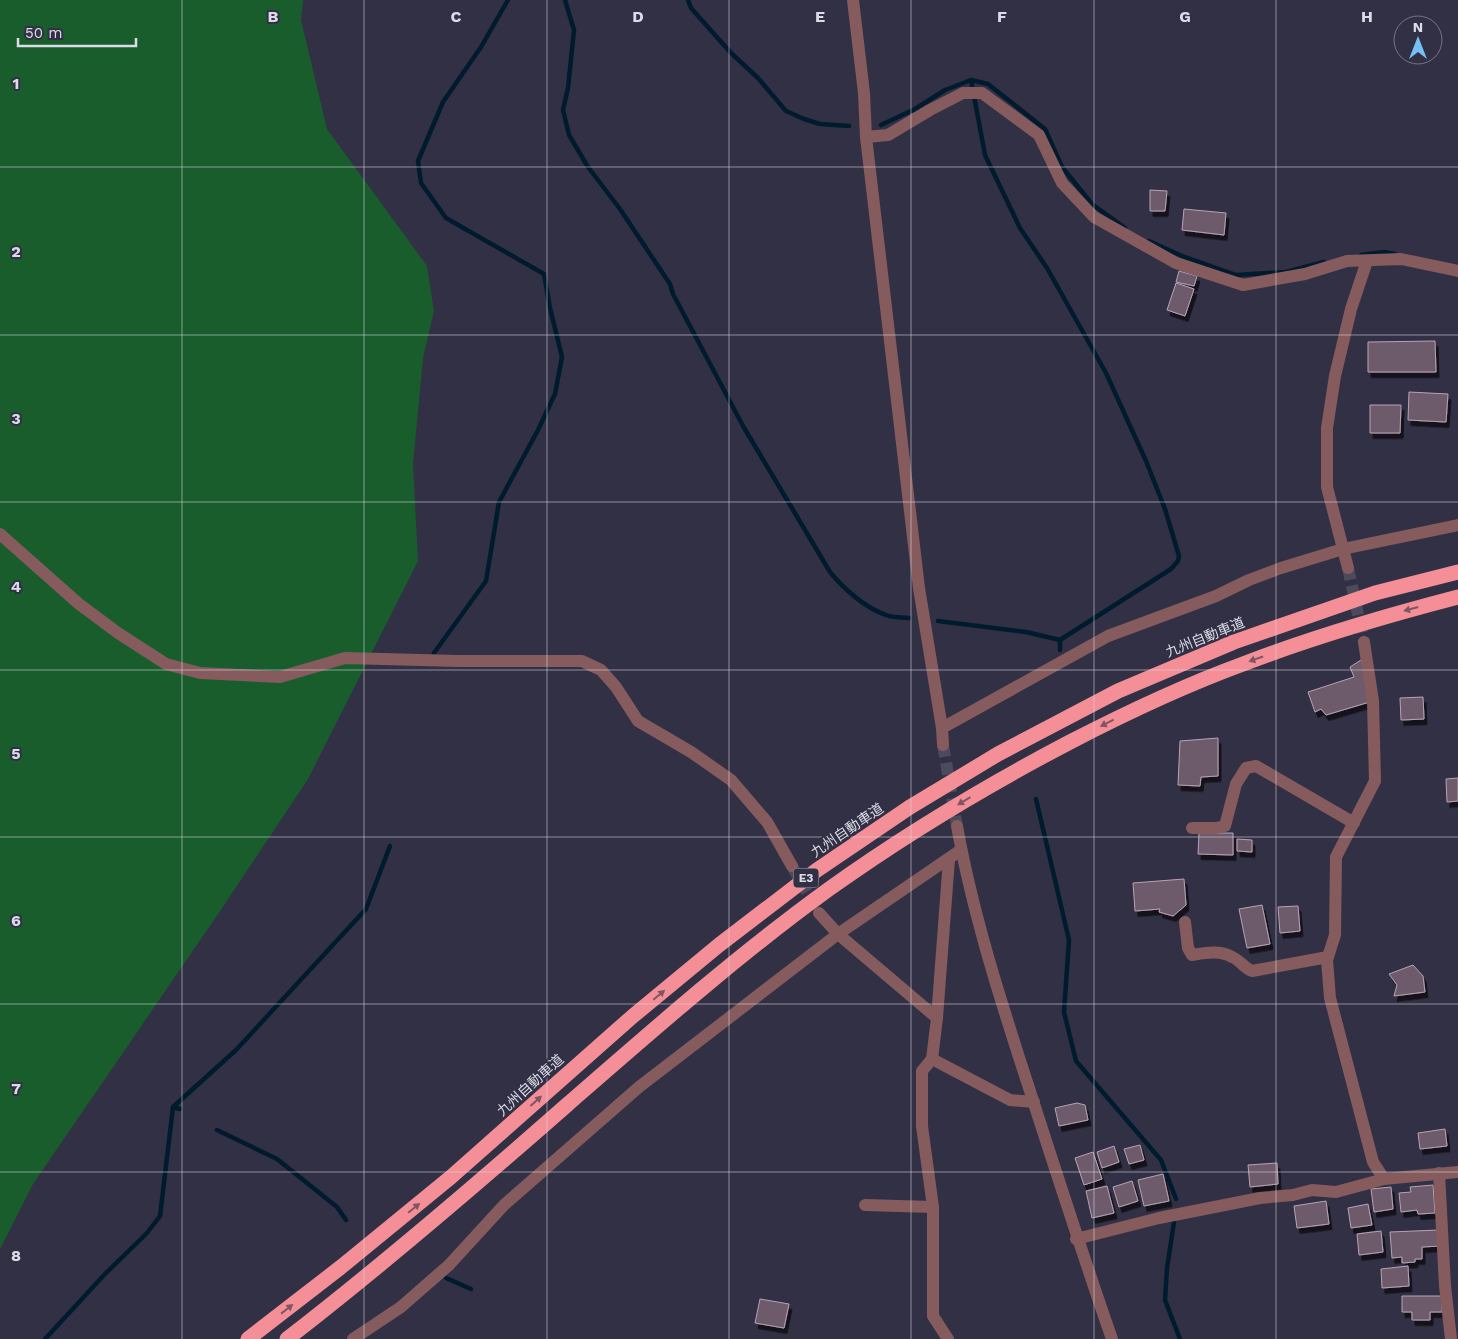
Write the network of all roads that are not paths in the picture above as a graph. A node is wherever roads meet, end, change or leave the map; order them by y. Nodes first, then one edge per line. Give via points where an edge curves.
1 (853, 0) edge
2 (866, 136) junction
3 (1367, 261) junction
4 (1458, 271) edge
5 (1458, 525) edge
6 (0, 534) edge
7 (1343, 549) junction
8 (1348, 568) tunnel mouth
9 (1458, 572) edge
10 (1458, 597) edge
11 (1364, 642) tunnel mouth
12 (942, 728) junction
13 (943, 745) tunnel mouth
14 (1354, 823) junction
15 (957, 826) tunnel mouth
16 (1192, 828) dead end
17 (961, 850) junction
18 (949, 859) junction
19 (792, 866) tunnel mouth
20 (819, 913) tunnel mouth
21 (1185, 922) dead end
22 (838, 934) junction
23 (1328, 957) junction
24 (937, 1018) junction
25 (932, 1059) junction
26 (1034, 1102) junction
27 (1458, 1172) edge
28 (1439, 1173) junction
29 (1384, 1179) junction
30 (865, 1205) dead end
31 (933, 1207) junction
32 (1076, 1238) junction
33 (248, 1339) edge
34 (287, 1339) edge
35 (353, 1339) edge
36 (948, 1339) edge
37 (1112, 1339) edge
38 (1450, 1339) edge

1 - 2 street
2 - 3 street via 888,135 963,93 982,93 1039,135 1062,183 1094,217 1176,262 1243,285 1305,274 1347,261
2 - 12 street via 919,588
3 - 4 street via 1401,259
3 - 7 street via 1346,328 1327,428 1327,487
5 - 7 street
6 - 19 street via 78,604 118,633 166,664 200,673 280,676 345,658 582,661 601,670 638,721 731,780 767,822
7 - 8 street
7 - 12 street via 1281,568 1108,636
33 -> 9 highway, 九州自動車道 / E3 via 451,1177 632,1016 719,945 817,870 910,807 998,754 1118,691 1216,649 1375,593
10 -> 34 highway, E3 via 1380,618 1242,664 1127,712 1009,774 920,827 829,889 734,962 452,1205
11 - 14 street via 1373,701 1375,781
12 - 13 street
14 - 16 street via 1256,766 1246,768 1236,784 1226,826
14 - 23 street via 1336,857 1335,935
15 - 17 street
17 - 18 street
17 - 26 street via 992,973
18 - 22 street
18 - 24 street
20 - 22 street
21 - 23 street via 1192,955 1223,953 1252,971
22 - 24 street
22 - 35 street via 639,1087 504,1205 449,1265 401,1307
23 - 29 street via 1330,998 1373,1162
24 - 25 street
25 - 26 street via 1010,1100
25 - 31 street via 922,1071 922,1126
26 - 32 street
27 - 28 street
28 - 29 street
28 - 38 street
29 - 32 street via 1336,1192 1312,1190 1242,1202
30 - 31 street
31 - 36 street via 933,1316
32 - 37 street

